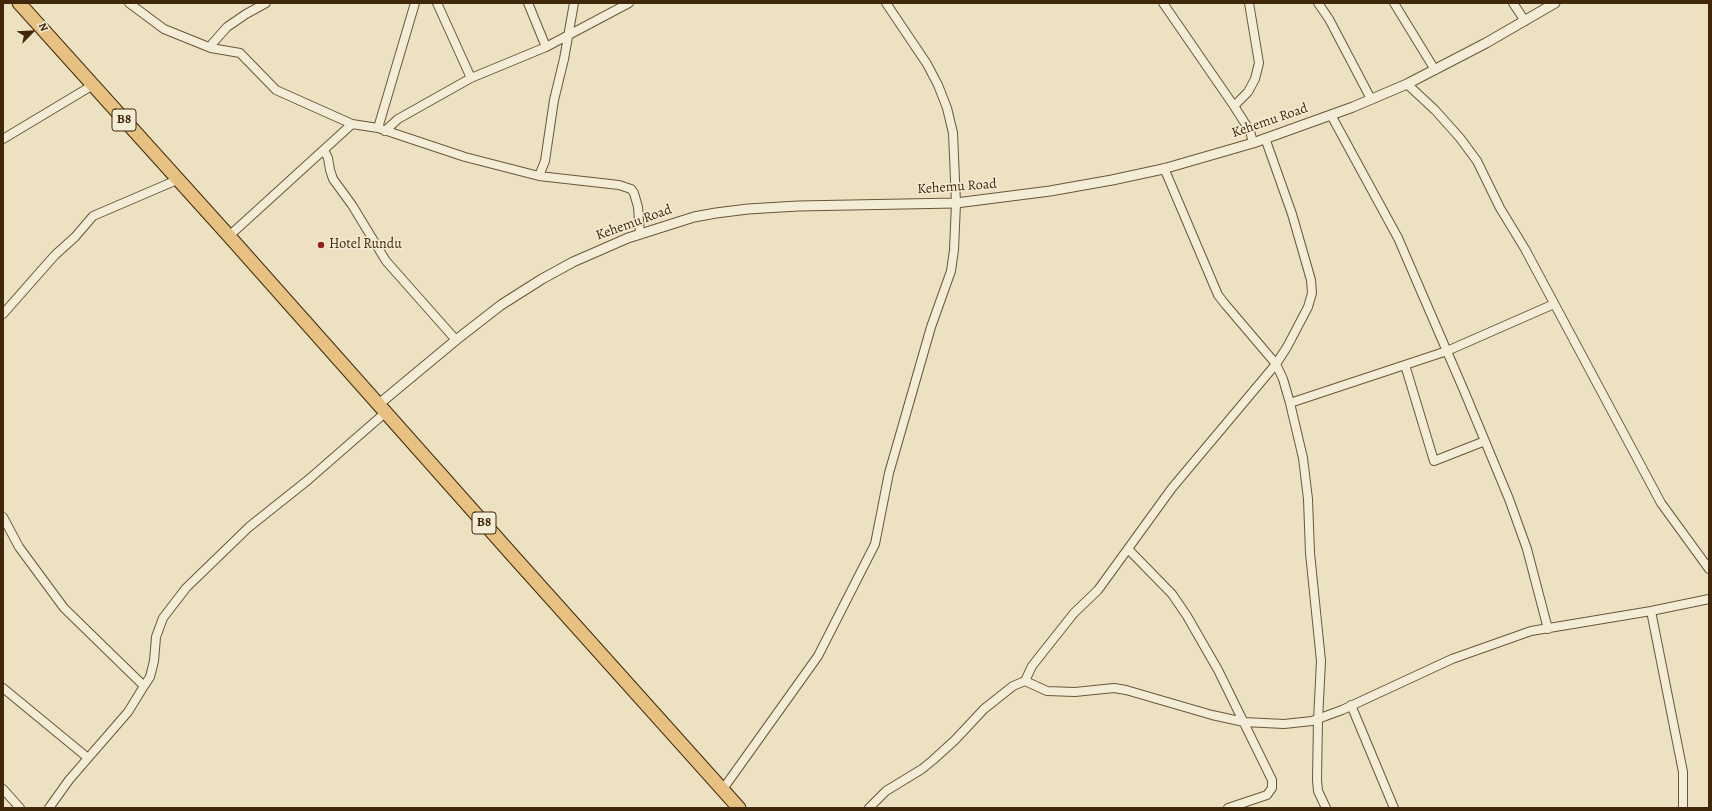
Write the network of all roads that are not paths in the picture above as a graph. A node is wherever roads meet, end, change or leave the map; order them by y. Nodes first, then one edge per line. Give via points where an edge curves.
1 (19, 3) edge
2 (129, 3) edge
3 (266, 3) edge
4 (416, 3) edge
5 (437, 3) edge
6 (528, 3) edge
7 (574, 3) edge
8 (629, 3) edge
9 (886, 3) edge
10 (1163, 3) edge
11 (1249, 3) edge
12 (1318, 3) edge
13 (1394, 3) edge
14 (1513, 3) edge
15 (1556, 3) edge
16 (1525, 22) junction
17 (568, 35) junction
18 (546, 47) junction
19 (211, 48) junction
20 (1435, 70) junction
21 (471, 78) junction
22 (1407, 84) junction
23 (93, 85) junction
24 (1371, 99) junction
25 (1234, 106) junction
26 (1331, 115) junction
27 (352, 124) junction
28 (381, 129) junction
29 (1265, 138) junction
30 (3, 139) edge
31 (1253, 143) junction
32 (324, 150) junction
33 (1164, 168) junction
34 (538, 176) junction
35 (177, 180) junction
36 (956, 203) junction
37 (640, 234) junction
38 (229, 236) junction
39 (1554, 304) junction
40 (3, 314) edge
41 (456, 340) junction
42 (1447, 351) junction
43 (1276, 364) junction
44 (1405, 365) junction
45 (1290, 403) junction
46 (383, 408) junction
47 (1485, 441) junction
48 (3, 517) edge
49 (11, 528) junction
50 (3, 534) edge
51 (1128, 550) junction
52 (1709, 569) edge
53 (1709, 599) edge
54 (1651, 611) junction
55 (1548, 628) junction
56 (1025, 681) junction
57 (144, 686) junction
58 (3, 688) edge
59 (1351, 705) junction
60 (1318, 720) junction
61 (1244, 722) junction
62 (88, 758) junction
63 (3, 789) edge
64 (723, 789) junction
65 (20, 808) edge
66 (49, 808) edge
67 (739, 808) edge
68 (870, 808) edge
69 (1228, 808) edge
70 (1326, 808) edge
71 (1394, 808) edge
72 (1683, 808) edge

1 - 23 highway, B8
2 - 19 street via 164,29
3 - 19 street via 227,27
4 - 28 street
5 - 21 street
6 - 18 street
7 - 17 street
8 - 17 street
9 - 36 street via 926,64 947,108 953,133
10 - 25 street
11 - 25 street via 1259,63 1248,92
12 - 24 street
13 - 20 street
14 - 16 street
15 - 16 street, Kehemu Road
16 - 20 street, Kehemu Road
17 - 18 street
17 - 34 street via 554,100 545,160
18 - 21 street
19 - 27 street via 240,53 276,90
20 - 22 street, Kehemu Road
21 - 28 street
22 - 24 street, Kehemu Road
22 - 39 street via 1435,110 1477,161 1500,208
23 - 30 street
23 - 35 highway, B8
24 - 26 street, Kehemu Road
25 - 31 street via 1250,131
26 - 29 street, Kehemu Road
26 - 42 street via 1398,238
27 - 28 street
27 - 32 street
28 - 34 street via 465,157
29 - 31 street, Kehemu Road
29 - 43 street via 1294,220 1312,286 1308,307
31 - 33 street, Kehemu Road
32 - 38 street
32 - 41 street via 333,179 386,261
33 - 36 street, Kehemu Road via 1050,191
33 - 43 street via 1218,295
34 - 37 street via 619,185 632,189 638,208
35 - 38 highway, B8
35 - 40 street via 93,216
36 - 37 street, Kehemu Road via 748,209 694,217
36 - 64 street via 951,270 931,327 889,473 876,544 818,656
37 - 41 street, Kehemu Road via 597,251 542,279 501,305
38 - 46 highway, B8
39 - 42 street
39 - 52 street via 1661,503
41 - 46 street, Kehemu Road
42 - 44 street
42 - 47 street
43 - 45 street
43 - 51 street via 1172,488
44 - 45 street
44 - 47 street via 1434,461
45 - 60 street via 1306,476 1310,553 1321,661
46 - 57 street via 308,480 249,527 186,588 163,618 156,637 150,677
46 - 64 highway, B8
47 - 55 street via 1526,549
48 - 49 street
49 - 50 street
49 - 57 street via 19,547 64,608
51 - 56 street via 1098,590 1074,613 1032,666
51 - 61 street via 1182,607
53 - 54 street
54 - 55 street
54 - 72 street via 1683,772
55 - 59 street via 1531,631 1459,656
56 - 61 street via 1047,690 1126,690
56 - 68 street via 1013,686 984,709 933,760 886,791
57 - 62 street via 128,712
58 - 62 street
59 - 60 street
59 - 71 street
60 - 61 street via 1284,724
60 - 70 street via 1318,791
61 - 69 street via 1272,780 1272,788 1264,796
62 - 66 street
63 - 65 street
64 - 67 highway, B8

